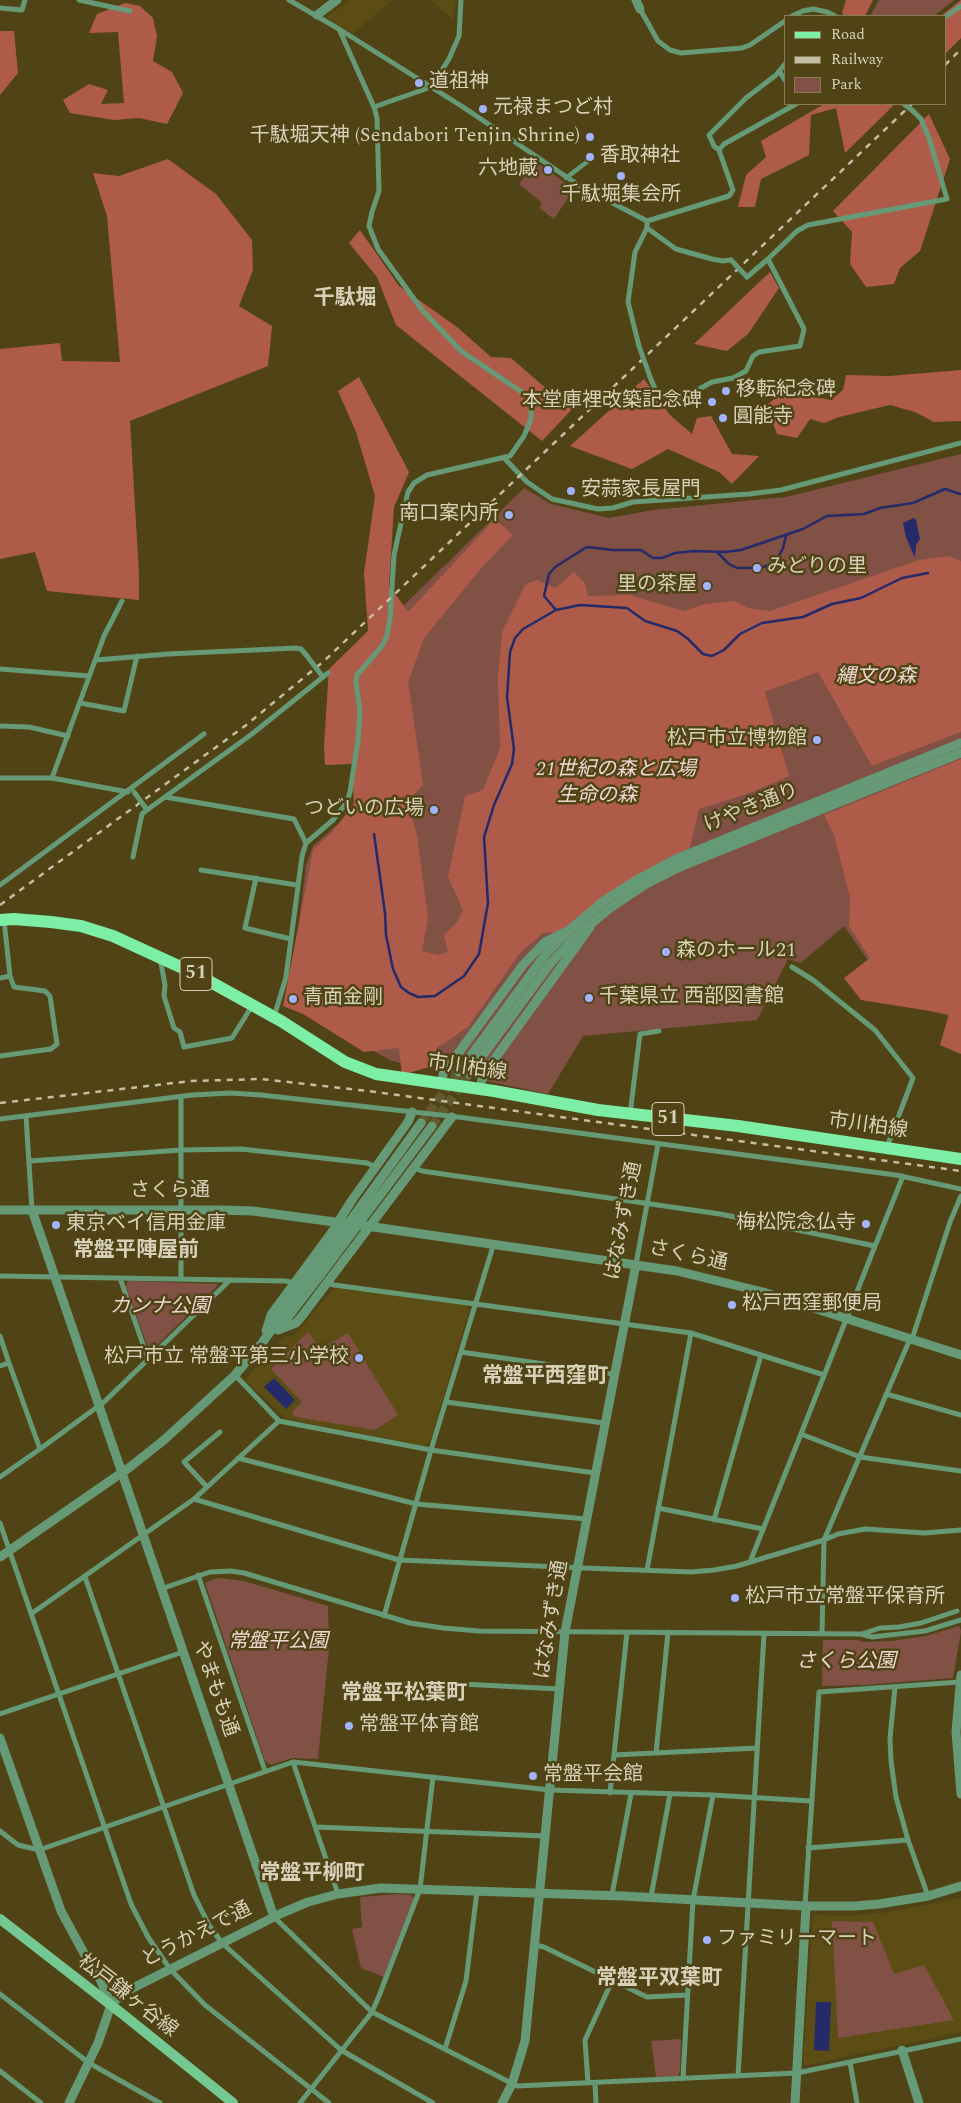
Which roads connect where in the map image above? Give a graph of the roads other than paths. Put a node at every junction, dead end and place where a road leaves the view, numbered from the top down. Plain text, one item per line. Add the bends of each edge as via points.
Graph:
1 (25, 0) edge
2 (79, 0) edge
3 (289, 0) edge
4 (337, 0) edge
5 (461, 0) edge
6 (638, 4) edge
7 (961, 6) edge
8 (0, 8) edge
9 (130, 11) dead end
10 (803, 11) junction
11 (317, 15) junction
12 (794, 15) edge
13 (806, 15) edge
14 (832, 15) edge
15 (946, 16) edge
16 (784, 22) edge
17 (339, 29) junction
18 (784, 65) edge
19 (780, 71) junction
20 (784, 78) edge
21 (431, 87) junction
22 (794, 105) edge
23 (905, 105) edge
24 (374, 107) junction
25 (719, 150) junction
26 (592, 158) dead end
27 (566, 178) junction
28 (647, 221) junction
29 (647, 228) junction
30 (768, 259) junction
31 (961, 443) edge
32 (505, 459) junction
33 (122, 601) dead end
34 (137, 656) junction
35 (96, 660) junction
36 (0, 669) edge
37 (328, 673) dead end
38 (90, 676) junction
39 (323, 677) junction
40 (80, 704) junction
41 (0, 726) edge
42 (204, 734) dead end
43 (68, 736) junction
44 (961, 743) edge
45 (961, 753) edge
46 (0, 778) edge
47 (52, 778) junction
48 (131, 791) junction
49 (165, 797) junction
50 (146, 809) junction
51 (306, 843) junction
52 (133, 857) dead end
53 (201, 870) dead end
54 (256, 878) junction
55 (0, 885) edge
56 (297, 885) junction
57 (592, 922) junction
58 (2, 926) edge
59 (571, 935) junction
60 (291, 939) junction
61 (162, 959) junction
62 (792, 966) dead end
63 (10, 976) junction
64 (0, 978) edge
65 (253, 1006) junction
66 (274, 1017) junction
67 (659, 1031) dead end
68 (0, 1056) edge
69 (459, 1072) tunnel mouth
70 (468, 1074) tunnel mouth
71 (442, 1084) junction
72 (480, 1089) junction
73 (181, 1097) junction
74 (412, 1112) junction
75 (630, 1114) junction
76 (26, 1116) junction
77 (452, 1117) junction
78 (0, 1119) edge
79 (421, 1123) tunnel mouth
80 (432, 1126) tunnel mouth
81 (658, 1144) junction
82 (886, 1149) junction
83 (181, 1150) junction
84 (961, 1159) edge
85 (30, 1160) junction
86 (376, 1168) junction
87 (414, 1168) junction
88 (903, 1176) junction
89 (961, 1189) edge
90 (961, 1196) edge
91 (647, 1204) junction
92 (181, 1209) junction
93 (0, 1210) edge
94 (32, 1210) junction
95 (340, 1222) junction
96 (368, 1226) junction
97 (494, 1243) junction
98 (875, 1246) junction
99 (636, 1264) junction
100 (0, 1276) edge
101 (54, 1276) junction
102 (120, 1278) junction
103 (181, 1278) junction
104 (230, 1280) junction
105 (327, 1282) junction
106 (294, 1284) junction
107 (476, 1303) junction
108 (847, 1319) junction
109 (624, 1323) junction
110 (278, 1330) junction
111 (691, 1333) junction
112 (0, 1336) edge
113 (911, 1339) junction
114 (262, 1343) junction
115 (461, 1352) junction
116 (761, 1355) junction
117 (961, 1355) edge
118 (148, 1360) junction
119 (9, 1363) junction
120 (0, 1366) edge
121 (614, 1374) junction
122 (235, 1375) junction
123 (824, 1375) junction
124 (886, 1394) junction
125 (446, 1402) junction
126 (98, 1406) junction
127 (961, 1415) edge
128 (279, 1421) junction
129 (604, 1422) junction
130 (220, 1432) dead end
131 (801, 1434) junction
132 (40, 1449) junction
133 (431, 1450) junction
134 (860, 1457) junction
135 (238, 1458) junction
136 (961, 1471) edge
137 (122, 1473) junction
138 (595, 1473) junction
139 (0, 1477) edge
140 (208, 1486) junction
141 (194, 1499) junction
142 (416, 1504) junction
143 (658, 1508) junction
144 (587, 1519) junction
145 (714, 1520) junction
146 (0, 1523) edge
147 (763, 1530) junction
148 (961, 1530) edge
149 (142, 1535) junction
150 (824, 1540) junction
151 (9, 1551) junction
152 (0, 1557) edge
153 (399, 1560) junction
154 (750, 1562) junction
155 (578, 1567) junction
156 (647, 1570) junction
157 (198, 1575) junction
158 (84, 1577) junction
159 (161, 1589) junction
160 (957, 1611) dead end
161 (32, 1614) junction
162 (384, 1616) junction
163 (961, 1620) edge
164 (565, 1632) junction
165 (627, 1632) junction
166 (668, 1632) junction
167 (764, 1634) junction
168 (822, 1634) junction
169 (861, 1634) junction
170 (183, 1652) junction
171 (118, 1674) junction
172 (960, 1678) edge
173 (384, 1685) dead end
174 (894, 1687) junction
175 (560, 1688) junction
176 (59, 1694) junction
177 (959, 1710) edge
178 (0, 1714) edge
179 (0, 1738) edge
180 (757, 1748) junction
181 (656, 1753) junction
182 (614, 1755) junction
183 (293, 1762) junction
184 (265, 1772) junction
185 (433, 1777) junction
186 (229, 1785) junction
187 (550, 1790) junction
188 (610, 1793) junction
189 (632, 1794) junction
190 (670, 1794) junction
191 (961, 1794) edge
192 (713, 1795) junction
193 (754, 1796) junction
194 (811, 1800) junction
195 (164, 1808) junction
196 (316, 1827) junction
197 (105, 1828) junction
198 (0, 1831) edge
199 (427, 1831) junction
200 (546, 1836) junction
201 (908, 1840) junction
202 (808, 1848) junction
203 (39, 1850) junction
204 (961, 1886) edge
205 (420, 1889) junction
206 (477, 1891) junction
207 (540, 1893) junction
208 (338, 1894) junction
209 (612, 1895) junction
210 (928, 1896) junction
211 (652, 1897) junction
212 (693, 1900) junction
213 (748, 1902) junction
214 (806, 1906) junction
215 (274, 1917) junction
216 (0, 1919) edge
217 (222, 1943) junction
218 (535, 1945) junction
219 (170, 1969) junction
220 (612, 1981) junction
221 (0, 1994) edge
222 (688, 1995) junction
223 (111, 2005) junction
224 (372, 2012) junction
225 (961, 2038) edge
226 (445, 2049) junction
227 (341, 2050) junction
228 (902, 2050) junction
229 (850, 2062) junction
230 (89, 2064) junction
231 (0, 2071) edge
232 (797, 2073) junction
233 (738, 2076) junction
234 (683, 2078) junction
235 (588, 2083) junction
236 (595, 2083) junction
237 (512, 2084) junction
238 (311, 2089) junction
239 (41, 2103) edge
240 (69, 2103) edge
241 (160, 2103) edge
242 (233, 2103) edge
243 (300, 2103) edge
244 (329, 2103) edge
245 (433, 2103) edge
246 (502, 2103) edge
247 (596, 2103) edge
248 (795, 2103) edge
249 (857, 2103) edge
250 (919, 2103) edge

1 - 8 street via 22,10
2 - 9 street
3 - 11 street
4 - 11 street
5 - 21 street via 459,36
6 - 16 street via 658,41 681,53 742,48
7 - 15 street
10 - 12 street
10 - 13 street
10 - 14 street via 819,10
11 - 17 street
17 - 21 street
17 - 24 street
18 - 19 street
19 - 20 street
19 - 25 street via 746,98 709,135
21 - 24 street
21 - 27 street
22 - 25 street via 724,144
23 - 30 street, bridge via 921,119 930,138 947,199 808,225 796,231
24 - 32 street via 379,191 369,222 371,233 388,263 444,335 461,351 526,395 531,403 531,419 524,436
25 - 28 street via 732,193 698,207
26 - 27 street
27 - 28 street
28 - 29 street
29 - 30 street, bridge via 676,249 722,261 731,260 747,277
29 - 30 street, bridge via 635,252 628,302 639,346 656,391 672,400 681,400 712,382 746,372 753,356 759,352 800,346 804,329
31 - 32 street via 781,490 633,502 613,508 578,506 552,499 527,482
32 - 51 street via 427,476 411,487 394,554 387,636 357,675 360,712 350,792 333,820
33 - 35 street
34 - 35 street
34 - 39 street, bridge via 296,648 307,656
34 - 40 street via 124,711
35 - 38 street
36 - 38 street
37 - 39 street
38 - 40 street
39 - 49 street
40 - 43 street
41 - 43 street via 28,727
42 - 48 street
43 - 47 street
44 - 59 street, けやき通り via 676,859 605,900
45 - 57 street, けやき通り via 680,867 646,884
46 - 47 street
47 - 48 street
48 - 50 street, bridge
48 - 55 street
49 - 50 street
49 - 51 street via 294,819
50 - 52 street via 142,814
51 - 56 street
53 - 54 street
54 - 56 street
54 - 60 street via 246,928
56 - 60 street
57 - 59 street, けやき通り
57 - 72 street via 587,934 483,1075
58 - 61 main road, 市川柏線 / 51 via 51,922 96,930
58 - 63 street
59 - 69 street via 545,955
59 - 70 street
59 - 71 street via 555,935 523,965 443,1074
60 - 66 street via 286,977
61 - 65 main road, 市川柏線 / 51
61 - 65 street via 164,996 184,1047 232,1038
62 - 82 street via 875,1030 913,1078
63 - 64 street
63 - 68 street via 14,987 45,991 50,996 57,1044 51,1050
65 - 66 main road, 市川柏線 / 51
66 - 71 main road, 市川柏線 / 51 via 361,1069
67 - 75 street via 640,1034
71 - 72 main road, 市川柏線 / 51
72 - 75 main road, 市川柏線 / 51
73 - 74 street via 231,1093
73 - 76 street
73 - 83 street
74 - 77 street
74 - 86 street
75 - 82 main road, 市川柏線 / 51 via 738,1126
76 - 78 street
76 - 85 street
77 - 81 street
77 - 87 street
79 - 114 street
80 - 110 street
81 - 88 street
81 - 91 street, はなみずき通
82 - 84 main road, 市川柏線 / 51
83 - 85 street
83 - 86 street via 250,1150 367,1163
83 - 92 street
85 - 94 street
86 - 95 street
87 - 91 street
87 - 96 street
88 - 89 street
88 - 98 street
90 - 113 street
91 - 98 street via 720,1214
91 - 99 street, はなみずき通
92 - 94 street, さくら通
92 - 95 street, さくら通 via 254,1212
92 - 103 street
93 - 94 street, さくら通
94 - 101 street, やまもも通
95 - 96 street, さくら通, bridge
95 - 106 street
96 - 97 street, さくら通
96 - 105 street
97 - 99 street, さくら通
97 - 107 street
98 - 108 street
99 - 108 street, さくら通 via 720,1280
99 - 109 street, はなみずき通
100 - 101 street
101 - 102 street
101 - 126 street, やまもも通
102 - 103 street
102 - 118 street
103 - 104 street
104 - 106 street
104 - 118 street
105 - 107 street
105 - 110 street via 296,1323
106 - 114 street via 271,1315
107 - 109 street
107 - 115 street
108 - 113 street, さくら通
108 - 123 street
109 - 111 street
109 - 121 street, はなみずき通
110 - 114 street
111 - 116 street
111 - 143 street
112 - 119 street
113 - 117 street, さくら通
113 - 124 street
114 - 122 street
115 - 121 street
115 - 125 street
116 - 123 street
116 - 145 street
118 - 126 street
119 - 120 street
119 - 132 street
121 - 129 street, はなみずき通
122 - 128 street
122 - 137 street via 164,1440
123 - 131 street
124 - 127 street
124 - 134 street
125 - 129 street
125 - 133 street
126 - 132 street
126 - 137 street, やまもも通
128 - 133 street
128 - 135 street
129 - 138 street, はなみずき通
130 - 140 street via 184,1462
131 - 134 street
131 - 147 street
132 - 139 street
133 - 138 street
133 - 142 street
134 - 136 street
134 - 150 street
135 - 140 street
135 - 142 street
137 - 149 street, やまもも通
137 - 151 street
138 - 144 street, はなみずき通
140 - 141 street
141 - 149 street
141 - 153 street
142 - 144 street
142 - 153 street
143 - 145 street
143 - 156 street
144 - 155 street, はなみずき通
145 - 147 street
146 - 151 street
147 - 154 street
148 - 150 street via 925,1533 865,1529
149 - 158 street
149 - 159 street, やまもも通
150 - 154 street
150 - 168 street
151 - 152 street
151 - 161 street
153 - 155 street
153 - 162 street
154 - 156 street via 690,1572
155 - 156 street
155 - 164 street, はなみずき通
157 - 159 street
157 - 162 street via 231,1571 244,1573
157 - 184 street
158 - 161 street
158 - 171 street
159 - 170 street, やまもも通
160 - 169 street via 920,1623
161 - 176 street
162 - 164 street via 443,1628
163 - 169 street via 898,1635 872,1637
164 - 165 street
164 - 175 street, はなみずき通
165 - 166 street
165 - 182 street
166 - 167 street
166 - 181 street
167 - 168 street
167 - 180 street
168 - 169 street
170 - 171 street
170 - 186 street, やまもも通
171 - 176 street
171 - 195 street
172 - 174 street
172 - 177 street
173 - 175 street
174 - 194 street via 818,1692
174 - 201 street via 891,1761 896,1797
175 - 187 street, はなみずき通
176 - 178 street
176 - 197 street
177 - 191 street via 956,1752
179 - 203 street
180 - 181 street
180 - 193 street
181 - 182 street
182 - 188 street
183 - 184 street
183 - 185 street
183 - 196 street
184 - 186 street
185 - 187 street
185 - 199 street
186 - 195 street
186 - 215 street, やまもも通
187 - 188 street
187 - 200 street, はなみずき通
188 - 189 street
189 - 190 street
189 - 209 street
190 - 192 street
190 - 211 street
192 - 193 street
192 - 212 street
193 - 194 street
193 - 213 street
194 - 202 street
195 - 197 street
195 - 217 street via 194,1895
196 - 199 street
196 - 208 street
197 - 203 street
197 - 219 street via 131,1904
198 - 203 street via 18,1845
199 - 200 street
199 - 205 street
200 - 207 street, はなみずき通
201 - 202 street
201 - 210 street
202 - 214 street
203 - 223 street via 61,1911
204 - 210 street, とうかえで通
205 - 206 street, とうかえで通
205 - 208 street, とうかえで通 via 381,1888
205 - 224 street
206 - 207 street, とうかえで通
206 - 226 street via 466,1981
207 - 209 street, とうかえで通
207 - 218 street, はなみずき通
208 - 215 street, とうかえで通 via 308,1902
209 - 211 street, とうかえで通
210 - 214 street, とうかえで通 via 879,1904
211 - 212 street, とうかえで通
212 - 213 street, とうかえで通
212 - 222 street
213 - 214 street, とうかえで通
213 - 233 street
214 - 232 street
215 - 217 street, とうかえで通
215 - 224 street
216 - 223 main road, 松戸鎌ヶ谷線
217 - 219 street, とうかえで通
217 - 227 street
218 - 220 street
218 - 237 street, はなみずき通 via 525,2041
219 - 223 street, とうかえで通 via 123,1993
219 - 238 street via 205,2004
220 - 222 street via 647,1997
220 - 235 street via 585,2040
221 - 230 street
222 - 234 street
223 - 230 street
223 - 242 main road, 松戸鎌ヶ谷線
224 - 226 street
224 - 227 street
225 - 228 street
226 - 237 street
227 - 238 street
227 - 245 street
228 - 229 street
228 - 250 street
229 - 232 street
229 - 249 street
230 - 240 street
230 - 241 street
231 - 239 street
232 - 233 street
232 - 248 street
233 - 234 street
234 - 236 street
235 - 236 street
235 - 237 street via 524,2087
236 - 247 street
237 - 246 street, はなみずき通
238 - 243 street
238 - 244 street

